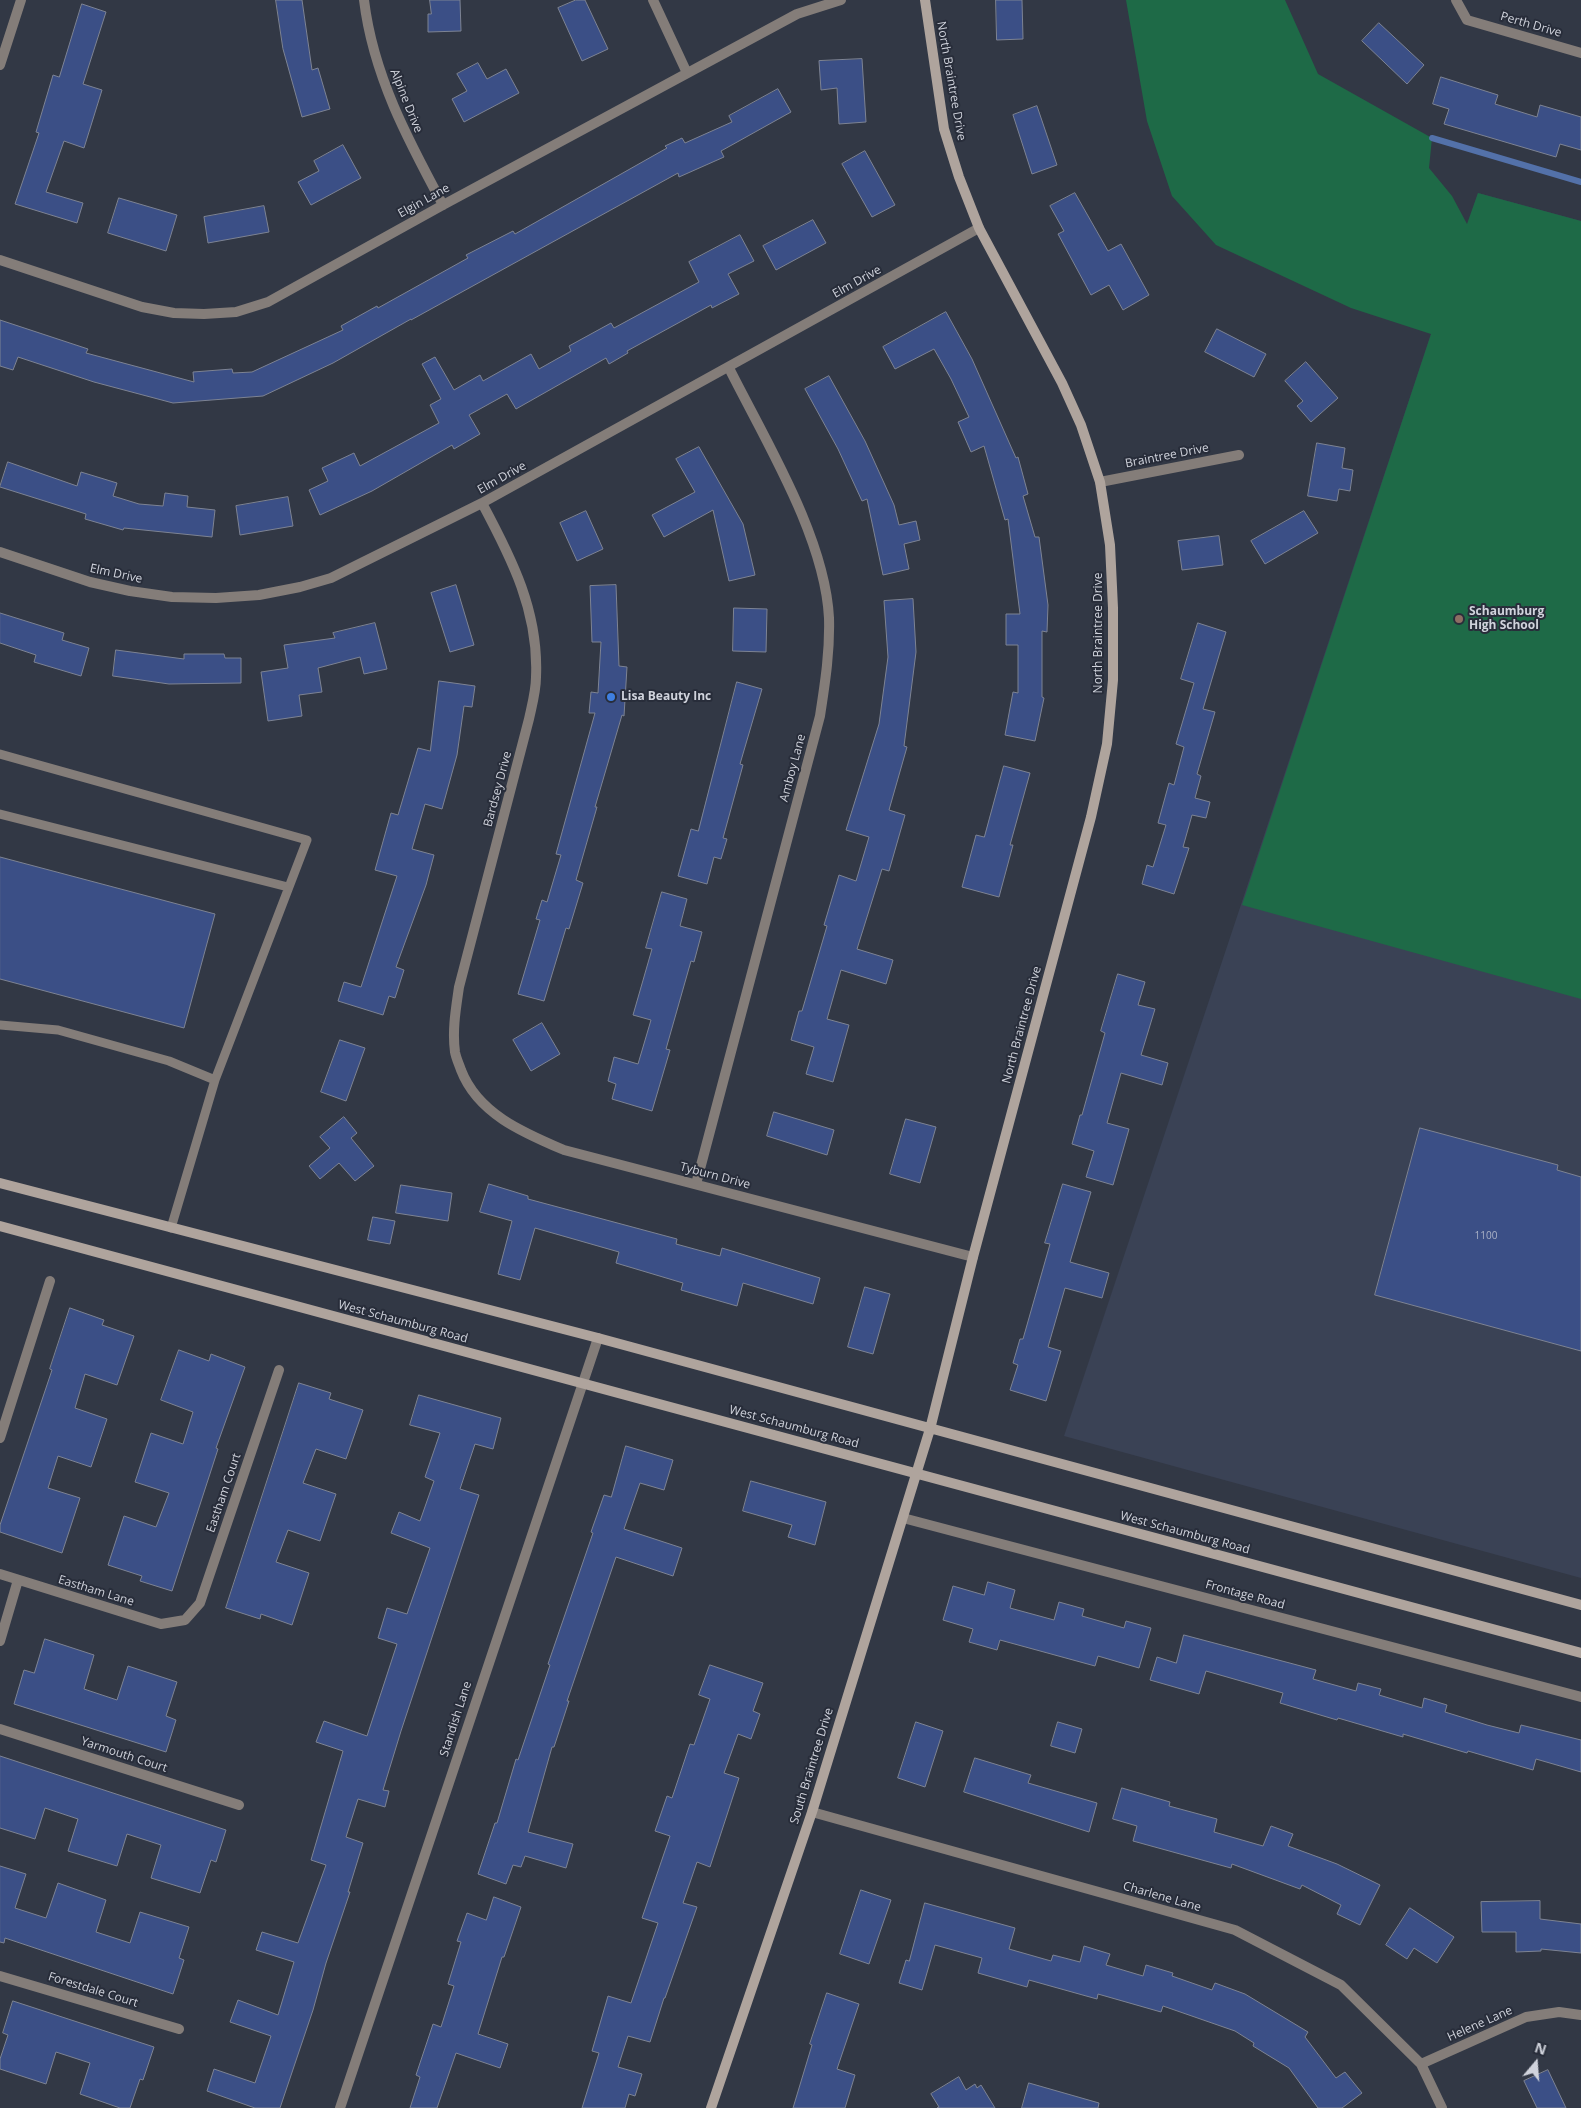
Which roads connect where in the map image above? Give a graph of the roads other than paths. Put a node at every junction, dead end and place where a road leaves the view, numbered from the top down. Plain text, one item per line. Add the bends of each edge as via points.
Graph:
1 (22, 0) edge
2 (364, 0) edge
3 (653, 0) edge
4 (841, 0) edge
5 (925, 0) edge
6 (1456, 0) edge
7 (1581, 53) edge
8 (0, 65) edge
9 (687, 73) junction
10 (443, 205) junction
11 (979, 228) junction
12 (0, 260) edge
13 (729, 368) junction
14 (1239, 455) dead end
15 (1100, 482) junction
16 (482, 503) junction
17 (0, 552) edge
18 (0, 754) edge
19 (0, 814) edge
20 (288, 887) junction
21 (0, 1025) edge
22 (215, 1080) junction
23 (468, 1087) joint
24 (0, 1183) edge
25 (696, 1184) junction
26 (0, 1226) edge
27 (171, 1228) junction
28 (972, 1257) junction
29 (50, 1281) dead end
30 (598, 1338) junction
31 (279, 1370) dead end
32 (582, 1383) junction
33 (930, 1429) junction
34 (0, 1438) edge
35 (917, 1473) junction
36 (903, 1518) junction
37 (0, 1574) edge
38 (18, 1580) junction
39 (1581, 1605) edge
40 (185, 1620) joint
41 (0, 1640) edge
42 (1581, 1653) edge
43 (1581, 1697) edge
44 (0, 1729) edge
45 (240, 1805) dead end
46 (812, 1812) junction
47 (0, 1976) edge
48 (1581, 2015) edge
49 (179, 2029) dead end
50 (1421, 2064) junction
51 (340, 2108) edge
52 (711, 2108) edge
53 (1442, 2108) edge

1 - 8 street
2 - 10 street, Alpine Drive via 367,27 383,80 404,130
3 - 9 street
4 - 9 street, Elgin Lane via 797,14
5 - 11 main road, North Braintree Drive via 944,129
6 - 7 street, Perth Drive via 1467,20
9 - 10 street, Elgin Lane
10 - 12 street, Elgin Lane via 268,302 236,312 174,314 142,307
11 - 13 street, Elm Drive
11 - 15 main road, North Braintree Drive via 1062,383 1081,425
13 - 16 street, Elm Drive
13 - 25 street, Amboy Lane via 796,502 820,563 829,616 829,662 820,716
14 - 15 street, Braintree Drive
15 - 28 main road, North Braintree Drive via 1110,545 1113,608 1113,680 1107,744 1091,817
16 - 17 street, Elm Drive via 331,578 259,595 198,598 130,591 90,582
16 - 23 street, Bardsey Drive via 511,558 524,592 534,632 536,677 529,719 459,987 454,1020 455,1054
18 - 20 lane via 307,840
19 - 20 lane
20 - 22 lane
21 - 22 lane via 58,1030 168,1061
22 - 27 lane
23 - 25 street, Tyburn Drive via 493,1112 524,1133 564,1150
24 - 27 main road
25 - 28 street, Tyburn Drive
26 - 32 main road, West Schaumburg Road
27 - 30 main road
28 - 33 main road, North Braintree Drive
29 - 34 street
30 - 32 street, Standish Lane
30 - 33 main road
31 - 40 street, Eastham Court via 200,1603
32 - 35 main road, West Schaumburg Road
32 - 51 street, Standish Lane
33 - 35 main road, South Braintree Drive
33 - 39 main road
35 - 36 main road, South Braintree Drive
35 - 42 main road, West Schaumburg Road
36 - 43 street, Frontage Road
36 - 46 main road, South Braintree Drive
37 - 38 street, Eastham Lane
38 - 40 street, Eastham Lane via 161,1624
38 - 41 street
44 - 45 street, Yarmouth Court
46 - 50 street, Charlene Lane via 1236,1930 1341,1985
46 - 52 main road, South Braintree Drive
47 - 49 street, Forestdale Court
48 - 50 street, Helene Lane via 1560,2012 1526,2017
50 - 53 street, Charlene Lane

